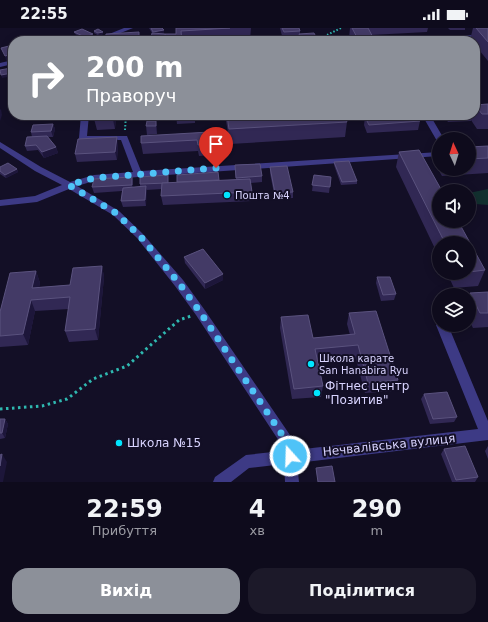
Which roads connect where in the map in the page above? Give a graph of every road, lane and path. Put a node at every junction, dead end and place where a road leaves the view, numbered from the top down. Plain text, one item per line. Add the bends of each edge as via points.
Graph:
1 (130, 28) edge
2 (341, 28) edge
3 (108, 36) edge
4 (323, 36) edge
5 (85, 120) edge
6 (126, 120) edge
7 (429, 120) edge
8 (436, 132) edge
9 (124, 138) junction
10 (0, 144) edge
11 (432, 154) edge
12 (138, 174) junction
13 (69, 185) junction
14 (0, 203) edge
15 (200, 312) junction
16 (445, 332) edge
17 (0, 409) edge
18 (488, 434) edge
19 (290, 456) junction
20 (220, 482) edge
21 (292, 482) edge

1 - 3 street
2 - 4 path
5 - 9 street via 83,138
6 - 9 path
7 - 8 street
9 - 12 street
10 - 13 street via 38,169
11 - 12 street
12 - 13 street via 94,178
13 - 14 street via 37,200
13 - 15 street via 116,213 140,236
15 - 17 path via 179,320 127,366 93,379 67,399 42,406
15 - 19 street via 287,442
16 - 18 street
18 - 19 street, Нечвалівська вулиця
19 - 20 street, Нечвалівська вулиця via 246,462
19 - 21 street

